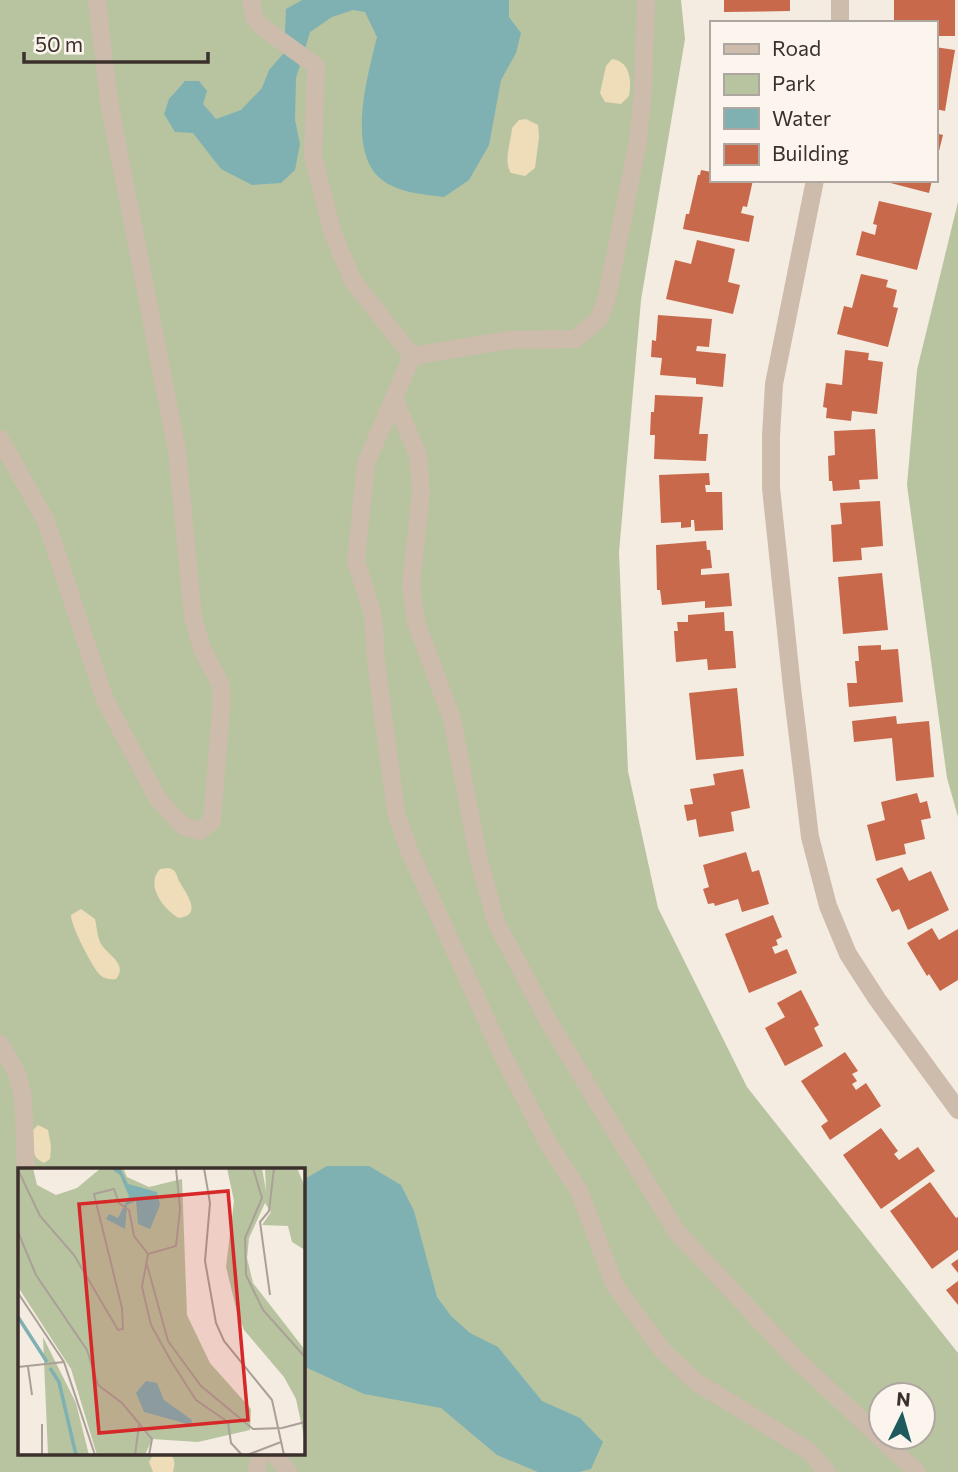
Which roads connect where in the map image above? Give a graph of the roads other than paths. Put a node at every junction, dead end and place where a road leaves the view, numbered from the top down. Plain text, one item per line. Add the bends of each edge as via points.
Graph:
1 (97, 0) edge
2 (251, 0) edge
3 (646, 0) edge
4 (840, 0) edge
5 (840, 21) edge
6 (815, 182) edge
7 (412, 356) junction
8 (394, 398) junction
9 (0, 439) edge
10 (0, 1044) edge
11 (958, 1110) edge
12 (26, 1168) edge
13 (261, 1454) edge
14 (276, 1454) edge
15 (256, 1472) edge
16 (288, 1472) edge
17 (827, 1472) edge
18 (917, 1472) edge

1 - 9 street via 109,102 177,452 193,617 202,649 221,685 212,821 200,831 183,826 158,799 105,700 46,521
2 - 7 street via 254,17 262,27 316,66 313,156 333,234 353,281
3 - 7 street via 638,141 599,319 575,339 509,340
4 - 5 street
6 - 11 street via 774,384 771,436 771,488 810,837 828,906 848,954
7 - 8 street
8 - 17 street via 366,463 356,561 373,615 396,813 409,850 501,1052 549,1145 579,1191 615,1286 663,1351 696,1382 809,1451
8 - 18 street via 418,454 421,492 411,585 416,622 452,719 478,856 496,922 551,1024 676,1231 795,1358
10 - 12 street via 23,1095
13 - 15 street
14 - 16 street

